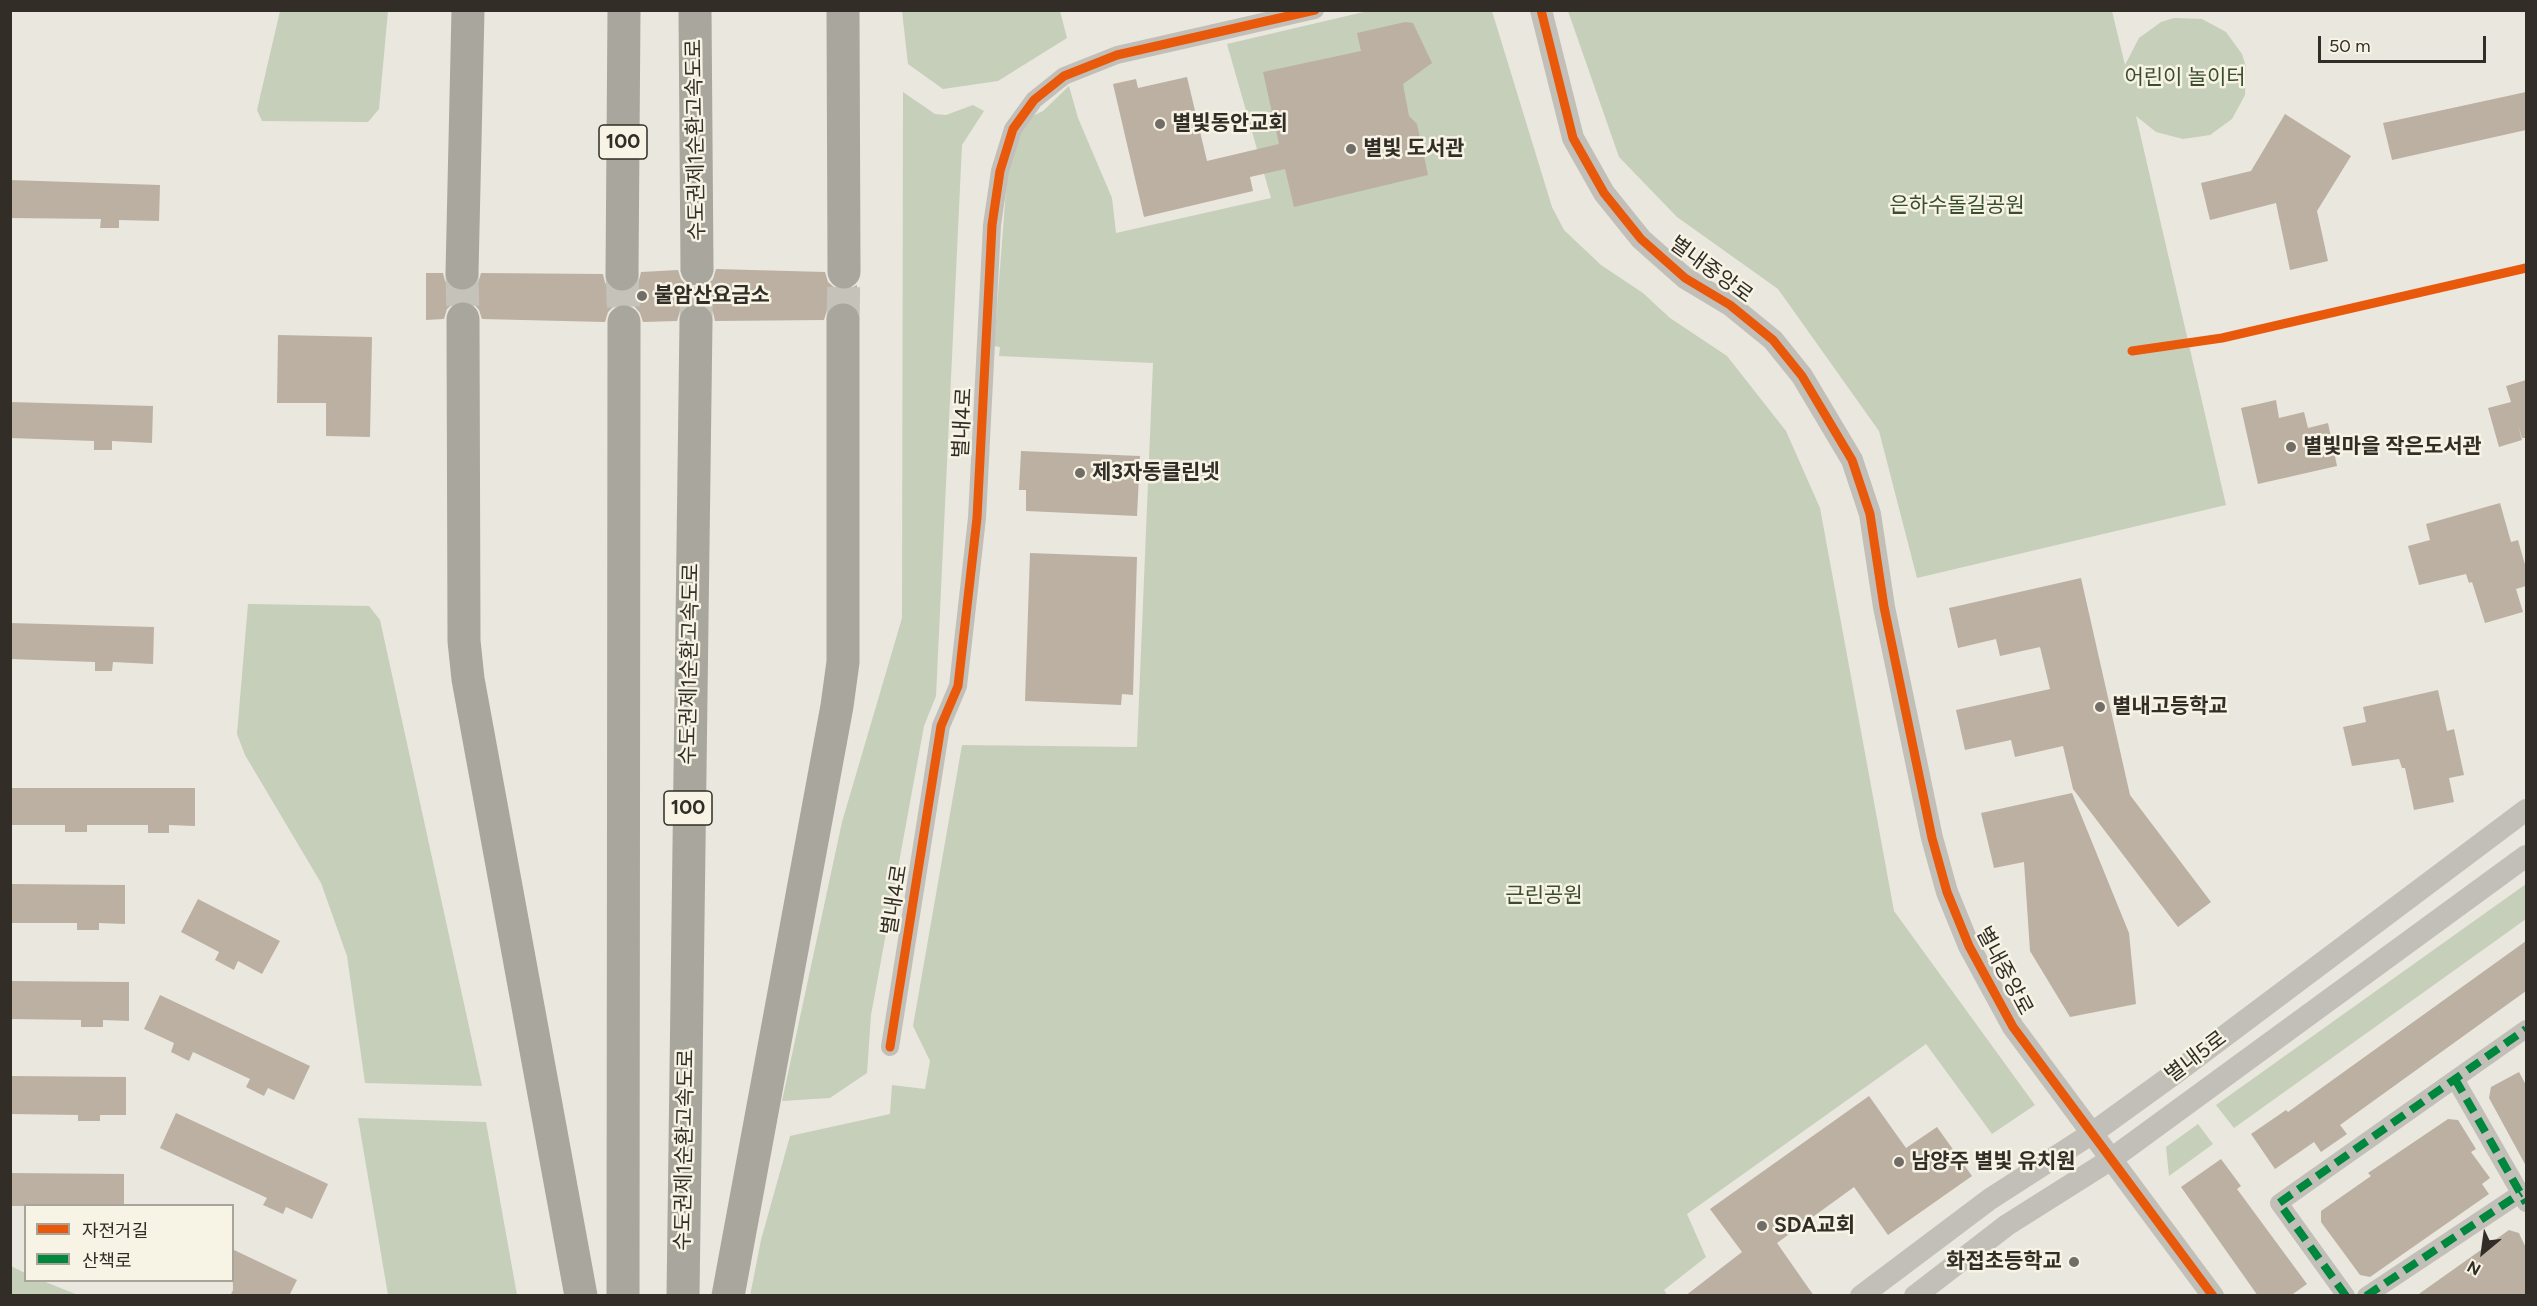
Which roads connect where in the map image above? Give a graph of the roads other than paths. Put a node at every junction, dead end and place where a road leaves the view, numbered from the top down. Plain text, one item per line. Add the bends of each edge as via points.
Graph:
1 (468, 10) edge
2 (624, 10) edge
3 (695, 10) edge
4 (843, 10) edge
5 (1315, 10) edge
6 (1541, 10) edge
7 (697, 268) tunnel mouth
8 (844, 272) tunnel mouth
9 (462, 273) tunnel mouth
10 (622, 274) tunnel mouth
11 (463, 319) tunnel mouth
12 (843, 320) tunnel mouth
13 (696, 321) tunnel mouth
14 (624, 322) tunnel mouth
15 (2526, 810) edge
16 (2526, 856) edge
17 (2526, 1029) edge
18 (890, 1047) dead end
19 (2455, 1079) junction
20 (2091, 1134) junction
21 (2110, 1160) junction
22 (2524, 1198) edge
23 (581, 1296) edge
24 (623, 1296) edge
25 (684, 1296) edge
26 (728, 1296) edge
27 (1861, 1296) edge
28 (1915, 1296) edge
29 (2213, 1296) edge
30 (2346, 1296) edge
31 (2366, 1296) edge

1 - 9 highway
2 - 10 highway, 100
3 - 7 highway, 수도권제1순환고속도로
4 - 8 highway
5 - 18 street, 별내4로 via 1117,55 1074,71 1034,99 1013,129 1000,171 992,225 977,518 958,686 941,726
6 - 20 street, 별내중앙로 via 1573,138 1604,194 1641,240 1685,278 1730,305 1780,349 1820,404 1852,460 1870,514 1914,758 1947,892 1969,946 2013,1027
11 - 23 highway via 464,641 468,679
12 - 26 highway via 843,662
13 - 25 highway, 수도권제1순환고속도로 / 100
14 - 24 highway
15 - 20 street, 별내5로
16 - 21 street, 별내5로
17 - 19 street
19 - 22 street
19 - 30 street via 2279,1203
20 - 21 street, 별내중앙로
20 - 27 street, 별내5로 via 1990,1199
21 - 28 street, 별내5로 via 2007,1225
21 - 29 street, 별내중앙로
22 - 31 street

